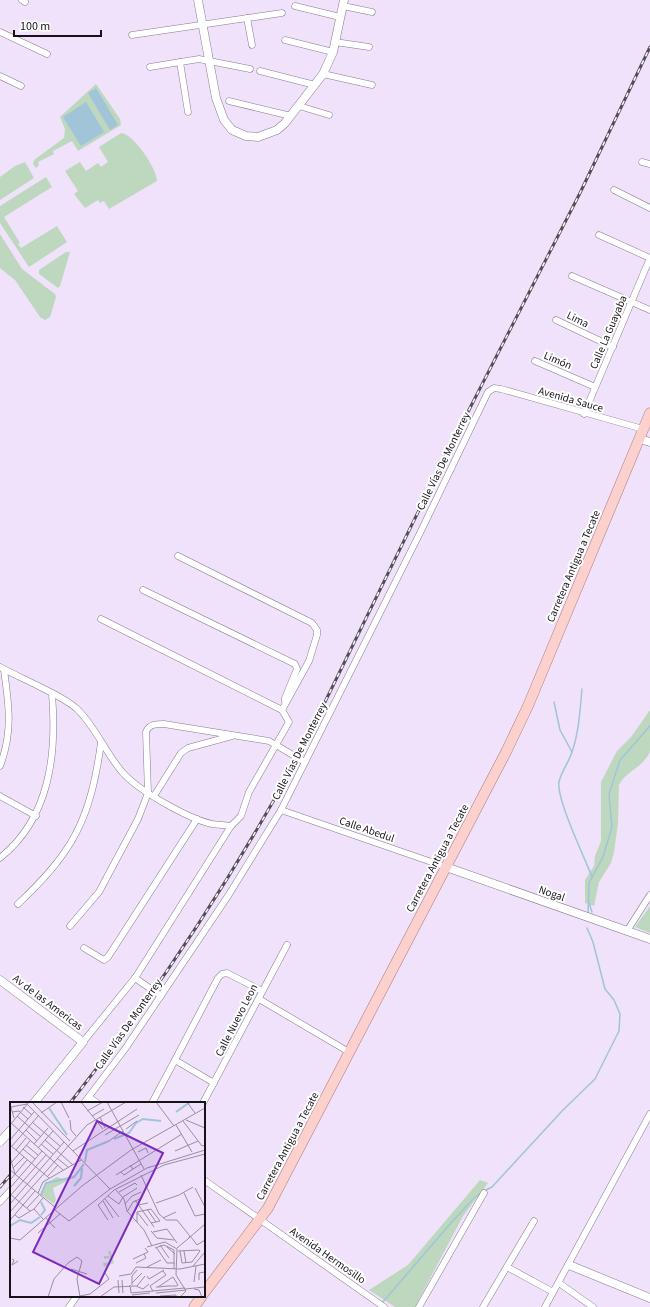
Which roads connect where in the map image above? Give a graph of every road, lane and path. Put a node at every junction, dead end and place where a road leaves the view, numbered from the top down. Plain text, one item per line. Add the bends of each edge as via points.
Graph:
1 (198, 0) edge
2 (344, 3) edge
3 (295, 6) dead end
4 (372, 12) dead end
5 (282, 13) dead end
6 (340, 17) junction
7 (247, 18) junction
8 (203, 25) junction
9 (0, 32) edge
10 (132, 35) dead end
11 (285, 40) dead end
12 (335, 42) junction
13 (252, 45) dead end
14 (369, 47) dead end
15 (333, 52) junction
16 (46, 54) dead end
17 (210, 61) junction
18 (180, 62) junction
19 (150, 67) dead end
20 (250, 69) dead end
21 (260, 71) dead end
22 (323, 74) junction
23 (0, 76) edge
24 (315, 85) junction
25 (372, 85) dead end
26 (21, 86) dead end
27 (229, 101) dead end
28 (299, 106) junction
29 (188, 112) dead end
30 (329, 115) dead end
31 (291, 116) junction
32 (642, 162) dead end
33 (650, 164) edge
34 (614, 190) dead end
35 (650, 208) edge
36 (599, 235) dead end
37 (650, 258) edge
38 (572, 276) dead end
39 (632, 302) junction
40 (650, 310) edge
41 (556, 320) dead end
42 (613, 347) junction
43 (534, 362) dead end
44 (595, 387) junction
45 (494, 388) joint
46 (650, 413) edge
47 (584, 414) junction
48 (643, 429) junction
49 (639, 439) junction
50 (650, 442) edge
51 (178, 556) dead end
52 (143, 590) dead end
53 (101, 619) dead end
54 (2, 669) edge
55 (52, 694) junction
56 (286, 703) junction
57 (282, 710) junction
58 (235, 735) junction
59 (101, 744) junction
60 (275, 746) junction
61 (305, 762) junction
62 (0, 766) edge
63 (151, 795) junction
64 (0, 796) edge
65 (281, 810) junction
66 (36, 816) junction
67 (197, 819) junction
68 (230, 826) junction
69 (0, 858) edge
70 (446, 867) junction
71 (650, 895) edge
72 (18, 904) dead end
73 (70, 926) dead end
74 (627, 931) junction
75 (650, 939) edge
76 (287, 945) dead end
77 (84, 948) dead end
78 (135, 978) junction
79 (0, 980) edge
80 (262, 991) junction
81 (161, 996) junction
82 (259, 999) junction
83 (83, 1042) junction
84 (349, 1052) junction
85 (175, 1060) junction
86 (214, 1083) junction
87 (89, 1097) junction
88 (35, 1102) edge
89 (85, 1102) edge
90 (96, 1102) edge
91 (153, 1102) edge
92 (204, 1102) edge
93 (650, 1114) edge
94 (10, 1131) edge
95 (0, 1142) edge
96 (205, 1181) edge
97 (10, 1191) edge
98 (484, 1193) dead end
99 (0, 1202) edge
100 (260, 1219) junction
101 (534, 1221) dead end
102 (569, 1265) junction
103 (506, 1267) junction
104 (559, 1283) junction
105 (205, 1292) edge
106 (553, 1292) junction
107 (76, 1297) edge
108 (201, 1297) edge
109 (650, 1298) edge
110 (69, 1307) edge
111 (194, 1307) edge
112 (384, 1307) edge
113 (419, 1307) edge
114 (483, 1307) edge
115 (545, 1307) edge
116 (593, 1307) edge

1 - 8 street
2 - 4 street
2 - 6 street
3 - 6 street
5 - 7 street
6 - 12 street
7 - 8 street
7 - 13 street
8 - 10 street
8 - 17 street
9 - 16 street
11 - 15 street
12 - 14 street
12 - 15 street
15 - 22 street
17 - 18 street via 199,59
17 - 20 street
17 - 31 street via 219,108 232,130 246,136 258,137 277,130
18 - 19 street
18 - 29 street
21 - 24 street
22 - 24 street
22 - 25 street
23 - 26 street
24 - 28 street
27 - 31 street
28 - 30 street
28 - 31 street
32 - 33 street
34 - 35 street
36 - 37 street
37 - 39 street, Calle La Guayaba
38 - 39 street
39 - 40 street
39 - 42 street, Calle La Guayaba
41 - 42 street, Lima
42 - 44 street, Calle La Guayaba
43 - 44 street, Limón
44 - 47 street, Calle La Guayaba
45 - 47 street, Avenida Sauce
45 - 61 street, Calle Vías De Monterrey via 488,392
46 - 48 main road, Carretera Antigua a Tecate
47 - 48 street, Avenida Sauce
48 - 49 main road, Carretera Antigua a Tecate
49 - 50 street
49 - 70 main road, Carretera Antigua a Tecate via 528,706
51 - 56 street via 312,623 317,635 308,661
52 - 56 street via 295,664 297,669 285,698
53 - 57 street
54 - 55 street
54 - 62 street via 10,718 8,739
55 - 59 street via 77,709
55 - 66 street via 54,733 49,778
56 - 57 street
57 - 60 street via 289,722
58 - 60 street via 269,741
58 - 63 street via 188,748 181,753
58 - 63 street via 164,724 148,727 146,732
59 - 63 street via 123,773
59 - 72 street via 93,791 74,839 44,879
60 - 61 street
60 - 68 street via 249,792 241,816
61 - 65 street, Calle Vías De Monterrey
63 - 67 street
63 - 73 street via 99,892
64 - 66 street
65 - 70 street, Calle Abedul
65 - 81 street, Calle Vías De Monterrey via 228,896
66 - 69 street via 19,840
67 - 68 street
67 - 77 street via 108,957 104,960
68 - 78 street
70 - 74 street, Nogal
70 - 84 main road, Carretera Antigua a Tecate
71 - 74 street
74 - 75 street, Nogal
76 - 80 street, Calle Nuevo Leon
78 - 81 street
78 - 83 street
79 - 83 street, Av de las Americas
80 - 82 street, Calle Nuevo Leon
80 - 85 street via 227,973 222,974
81 - 87 street, Calle Vías De Monterrey
82 - 84 street
82 - 86 street, Calle Nuevo Leon
83 - 88 street
84 - 100 main road, Carretera Antigua a Tecate
85 - 86 street
85 - 91 street
86 - 92 street, Calle Nuevo Leon
87 - 89 street, Calle Vías De Monterrey
87 - 90 street
93 - 102 street
94 - 95 street
96 - 100 street, Avenida Hermosillo
97 - 99 street
98 - 113 street
100 - 105 main road, Carretera Antigua a Tecate
100 - 112 street, Avenida Hermosillo
101 - 103 street
102 - 104 street
102 - 109 street
103 - 106 street
103 - 114 street
104 - 106 street
104 - 116 street
106 - 115 street
107 - 110 street
108 - 111 main road

